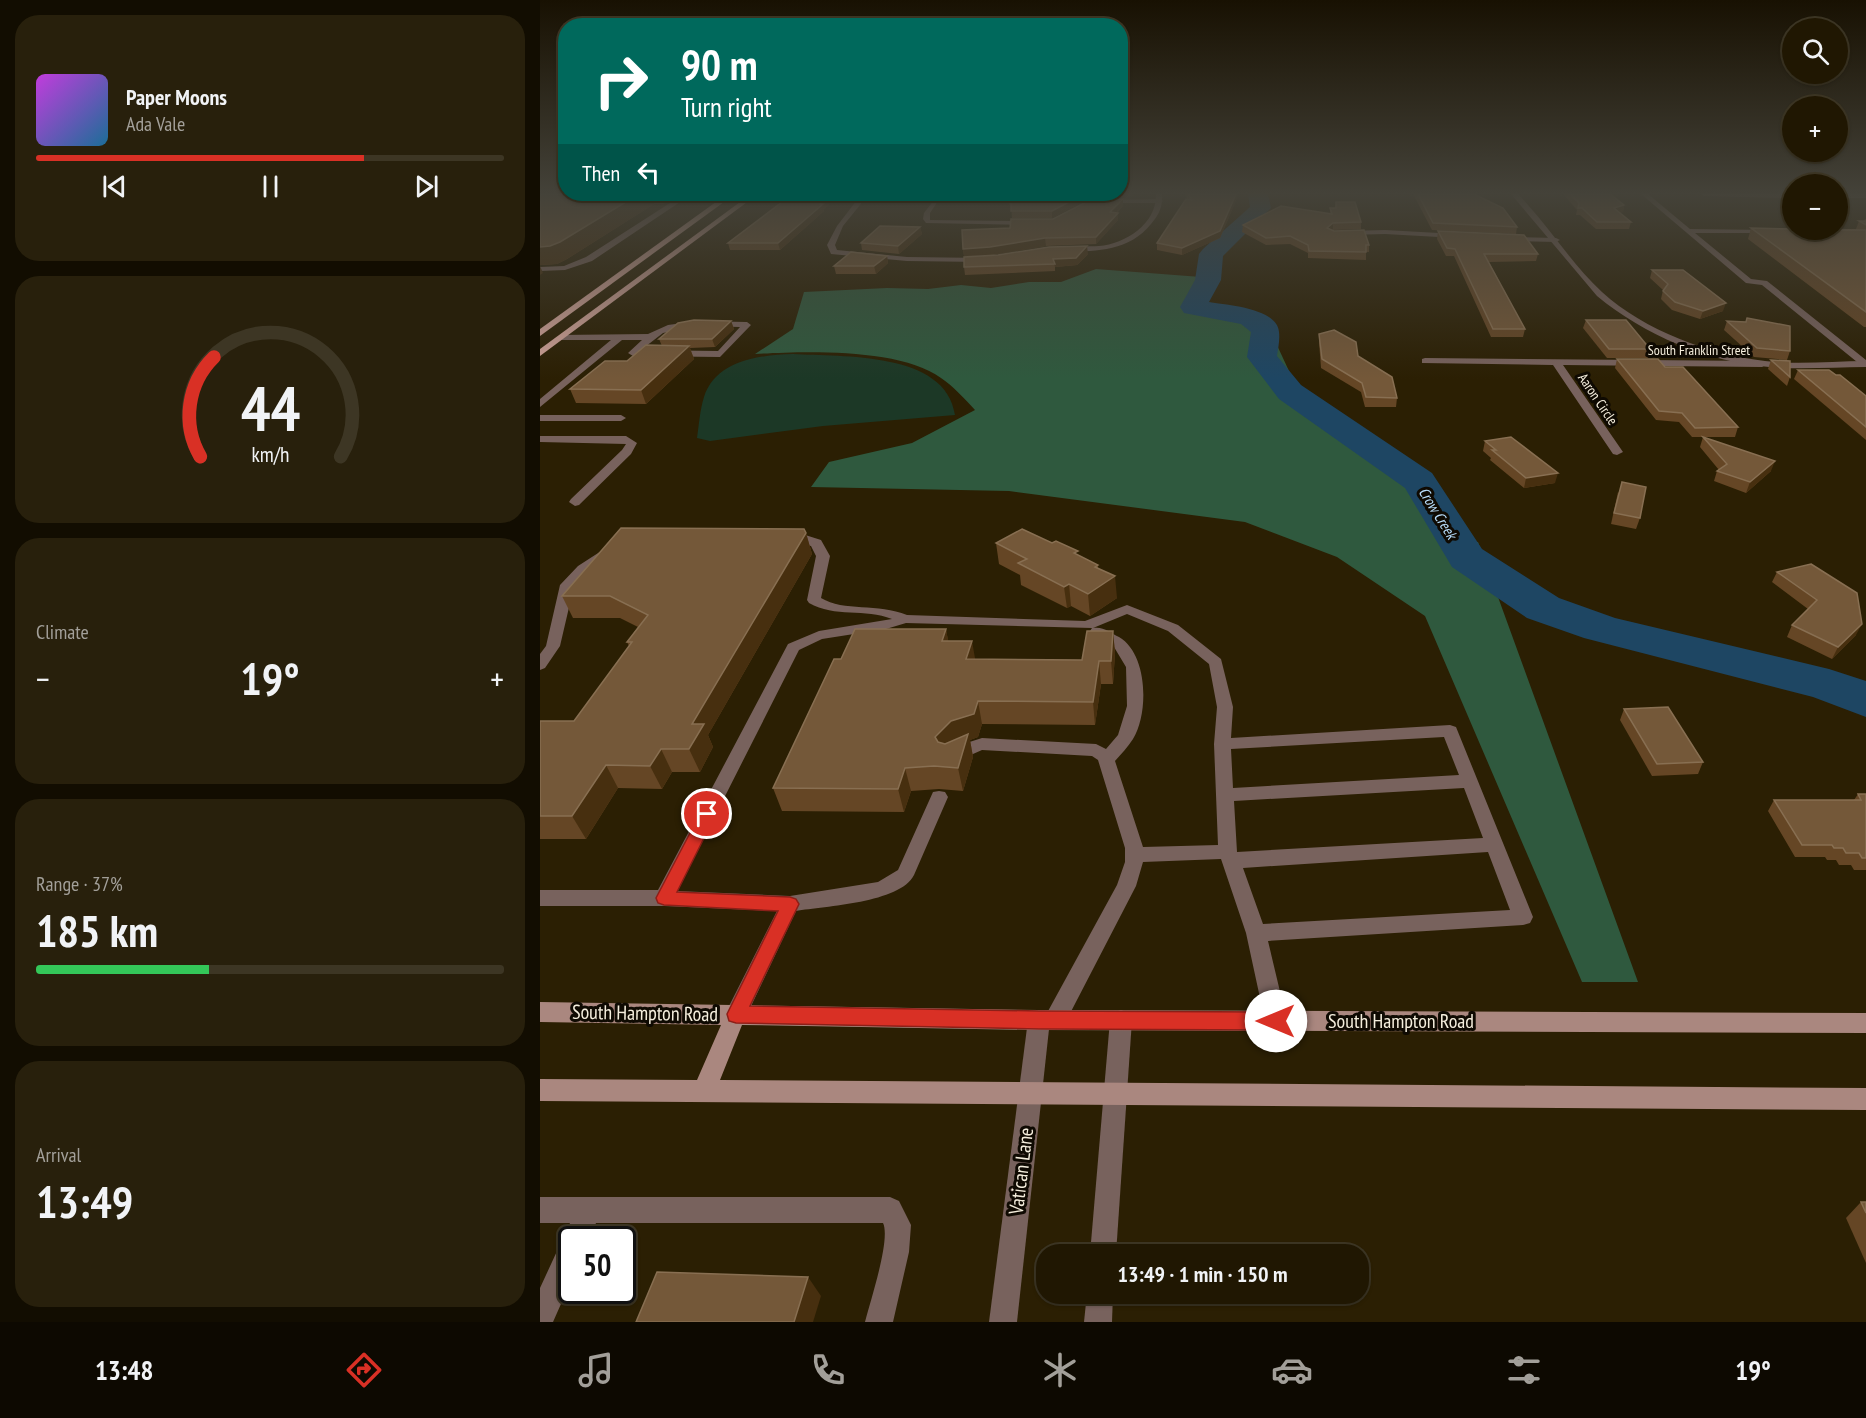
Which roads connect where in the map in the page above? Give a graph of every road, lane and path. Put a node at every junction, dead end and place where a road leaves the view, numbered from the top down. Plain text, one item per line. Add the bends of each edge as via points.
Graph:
1 (594, 256) edge
2 (646, 256) edge
3 (672, 256) edge
4 (873, 256) edge
5 (1568, 256) edge
6 (1719, 256) edge
7 (994, 258) edge
8 (540, 269) edge
9 (575, 307) junction
10 (540, 333) edge
11 (562, 337) junction
12 (620, 337) junction
13 (650, 337) junction
14 (540, 353) edge
15 (1425, 361) dead end
16 (1556, 362) junction
17 (1765, 364) junction
18 (1866, 364) edge
19 (540, 404) edge
20 (540, 418) edge
21 (621, 418) dead end
22 (540, 439) edge
23 (1617, 452) dead end
24 (575, 502) dead end
25 (776, 537) edge
26 (619, 546) edge
27 (905, 619) junction
28 (1087, 625) junction
29 (540, 665) edge
30 (1222, 744) junction
31 (951, 760) edge
32 (1106, 760) junction
33 (1469, 781) junction
34 (1224, 795) junction
35 (939, 797) dead end
36 (1494, 844) junction
37 (1134, 855) junction
38 (1230, 857) junction
39 (540, 898) edge
40 (664, 898) junction
41 (790, 904) junction
42 (1256, 933) junction
43 (540, 1012) edge
44 (736, 1014) junction
45 (1047, 1020) junction
46 (1121, 1020) junction
47 (1276, 1021) junction
48 (1866, 1023) edge
49 (540, 1090) edge
50 (704, 1091) junction
51 (1030, 1093) junction
52 (1116, 1094) junction
53 (1866, 1099) edge
54 (540, 1210) edge
55 (589, 1210) junction
56 (582, 1226) edge
57 (1104, 1244) edge
58 (558, 1279) edge
59 (1099, 1304) edge
60 (540, 1319) edge
61 (879, 1322) edge
62 (1003, 1322) edge
63 (1098, 1322) edge

1 - 8 street via 565,268
2 - 9 main road
3 - 11 main road
4 - 7 street
5 - 17 street via 1600,295 1635,320 1701,349
6 - 18 street via 1749,281 1764,283
9 - 10 main road
9 - 11 main road via 549,334
11 - 12 street
11 - 14 main road
12 - 13 street
12 - 19 street
13 - 13 street via 633,353 720,354 747,325 677,325 658,330
15 - 16 street, South Franklin Street
16 - 17 street, South Franklin Street
16 - 23 street, Aaron Circle
17 - 18 street, South Franklin Street
20 - 21 street
22 - 24 street via 626,439 632,443
25 - 27 street via 799,537 816,543 823,556 814,600 821,605 886,612
26 - 29 street via 603,553 567,585 553,646
27 - 28 street
27 - 40 street via 819,635 793,647
28 - 30 street via 1127,609 1173,628 1216,662 1225,707
28 - 32 street via 1120,644 1134,667 1134,706 1126,737
30 - 33 street via 1450,731
30 - 34 street
31 - 32 street via 963,750 982,744 1096,750
32 - 37 street
33 - 34 street
33 - 36 street
34 - 38 street
35 - 41 street via 905,875 882,890
36 - 38 street
36 - 42 street via 1523,917
37 - 38 street
37 - 45 street via 1126,886
38 - 42 street
39 - 40 street
40 - 41 street
41 - 44 street
42 - 47 street
43 - 44 main road, South Hampton Road
44 - 45 main road, South Hampton Road
44 - 50 main road
45 - 46 main road, South Hampton Road
45 - 51 street, Vatican Lane
46 - 47 main road, South Hampton Road
46 - 52 street
47 - 48 main road, South Hampton Road
49 - 50 main road
50 - 51 main road
51 - 52 main road
51 - 62 street, Vatican Lane
52 - 53 main road
52 - 57 street
54 - 55 street
55 - 56 street
55 - 61 street via 890,1210 898,1225 896,1252
58 - 60 street
59 - 63 street

